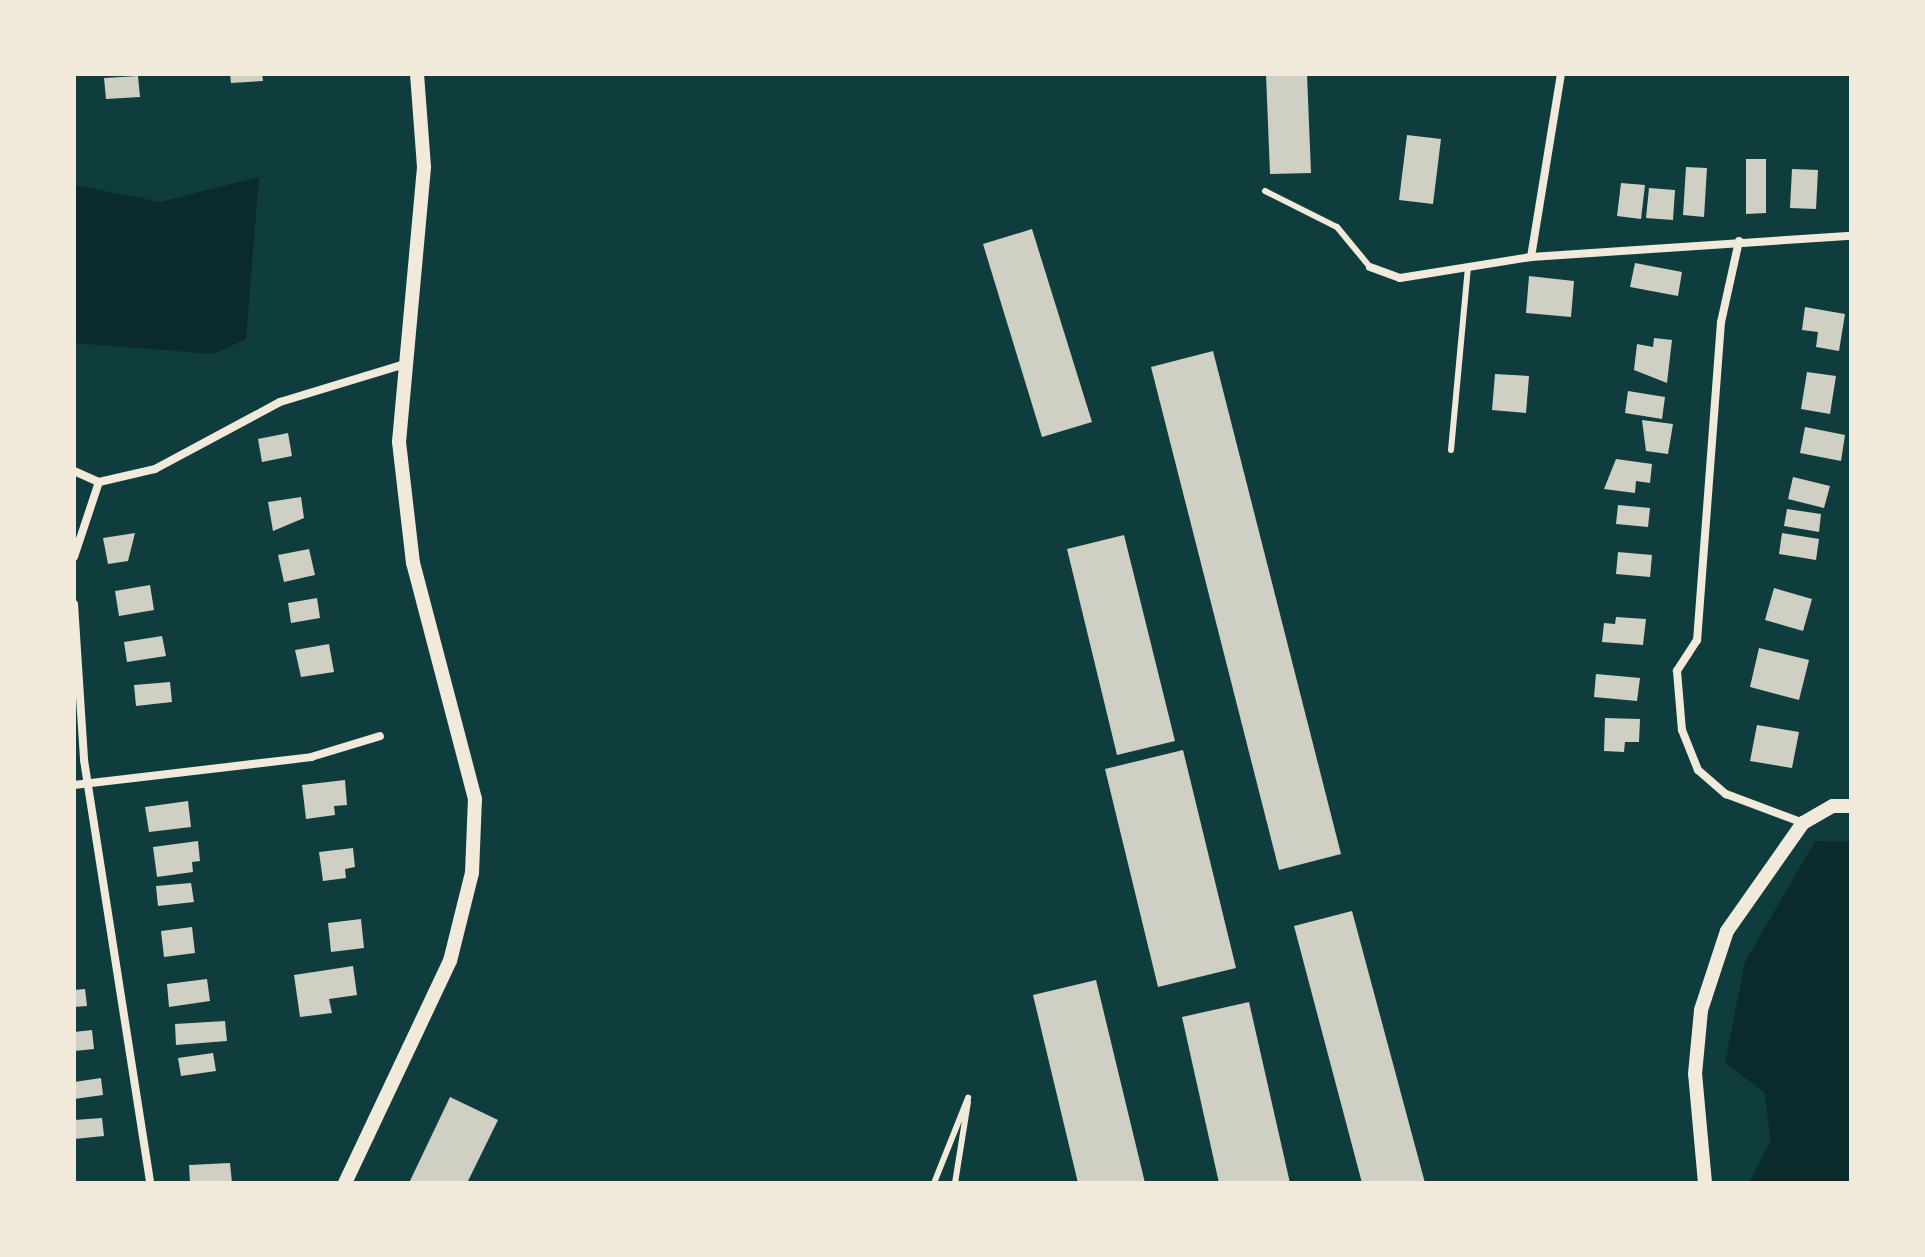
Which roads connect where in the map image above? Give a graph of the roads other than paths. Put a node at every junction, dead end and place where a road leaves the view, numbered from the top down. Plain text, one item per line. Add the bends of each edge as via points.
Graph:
1 (417, 74) edge
2 (1561, 74) edge
3 (1265, 191) dead end
4 (1851, 236) edge
5 (1739, 241) junction
6 (1531, 257) junction
7 (1370, 267) joint
8 (1468, 268) junction
9 (405, 364) junction
10 (1451, 450) dead end
11 (74, 471) edge
12 (99, 482) junction
13 (74, 557) edge
14 (74, 604) edge
15 (380, 736) dead end
16 (88, 783) junction
17 (74, 785) edge
18 (1851, 806) edge
19 (1803, 823) junction
20 (150, 1183) edge
21 (345, 1183) edge
22 (934, 1183) edge
23 (955, 1183) edge
24 (1705, 1183) edge

1 - 9 street via 424,167
2 - 6 street
3 - 7 lane via 1337,227
4 - 5 street
5 - 6 street
5 - 19 street via 1721,322 1697,640 1677,671 1682,730 1698,770 1726,794
6 - 8 street
7 - 8 street via 1400,278
8 - 10 lane
9 - 12 street via 280,402 155,469
9 - 21 street via 399,442 413,563 475,799 472,873 450,961
11 - 12 street
12 - 13 street
14 - 16 street
15 - 16 street via 311,757
16 - 17 street
16 - 20 street
18 - 19 street via 1833,806
19 - 24 street via 1727,931 1701,1010 1695,1074
22 - 23 lane via 968,1098

